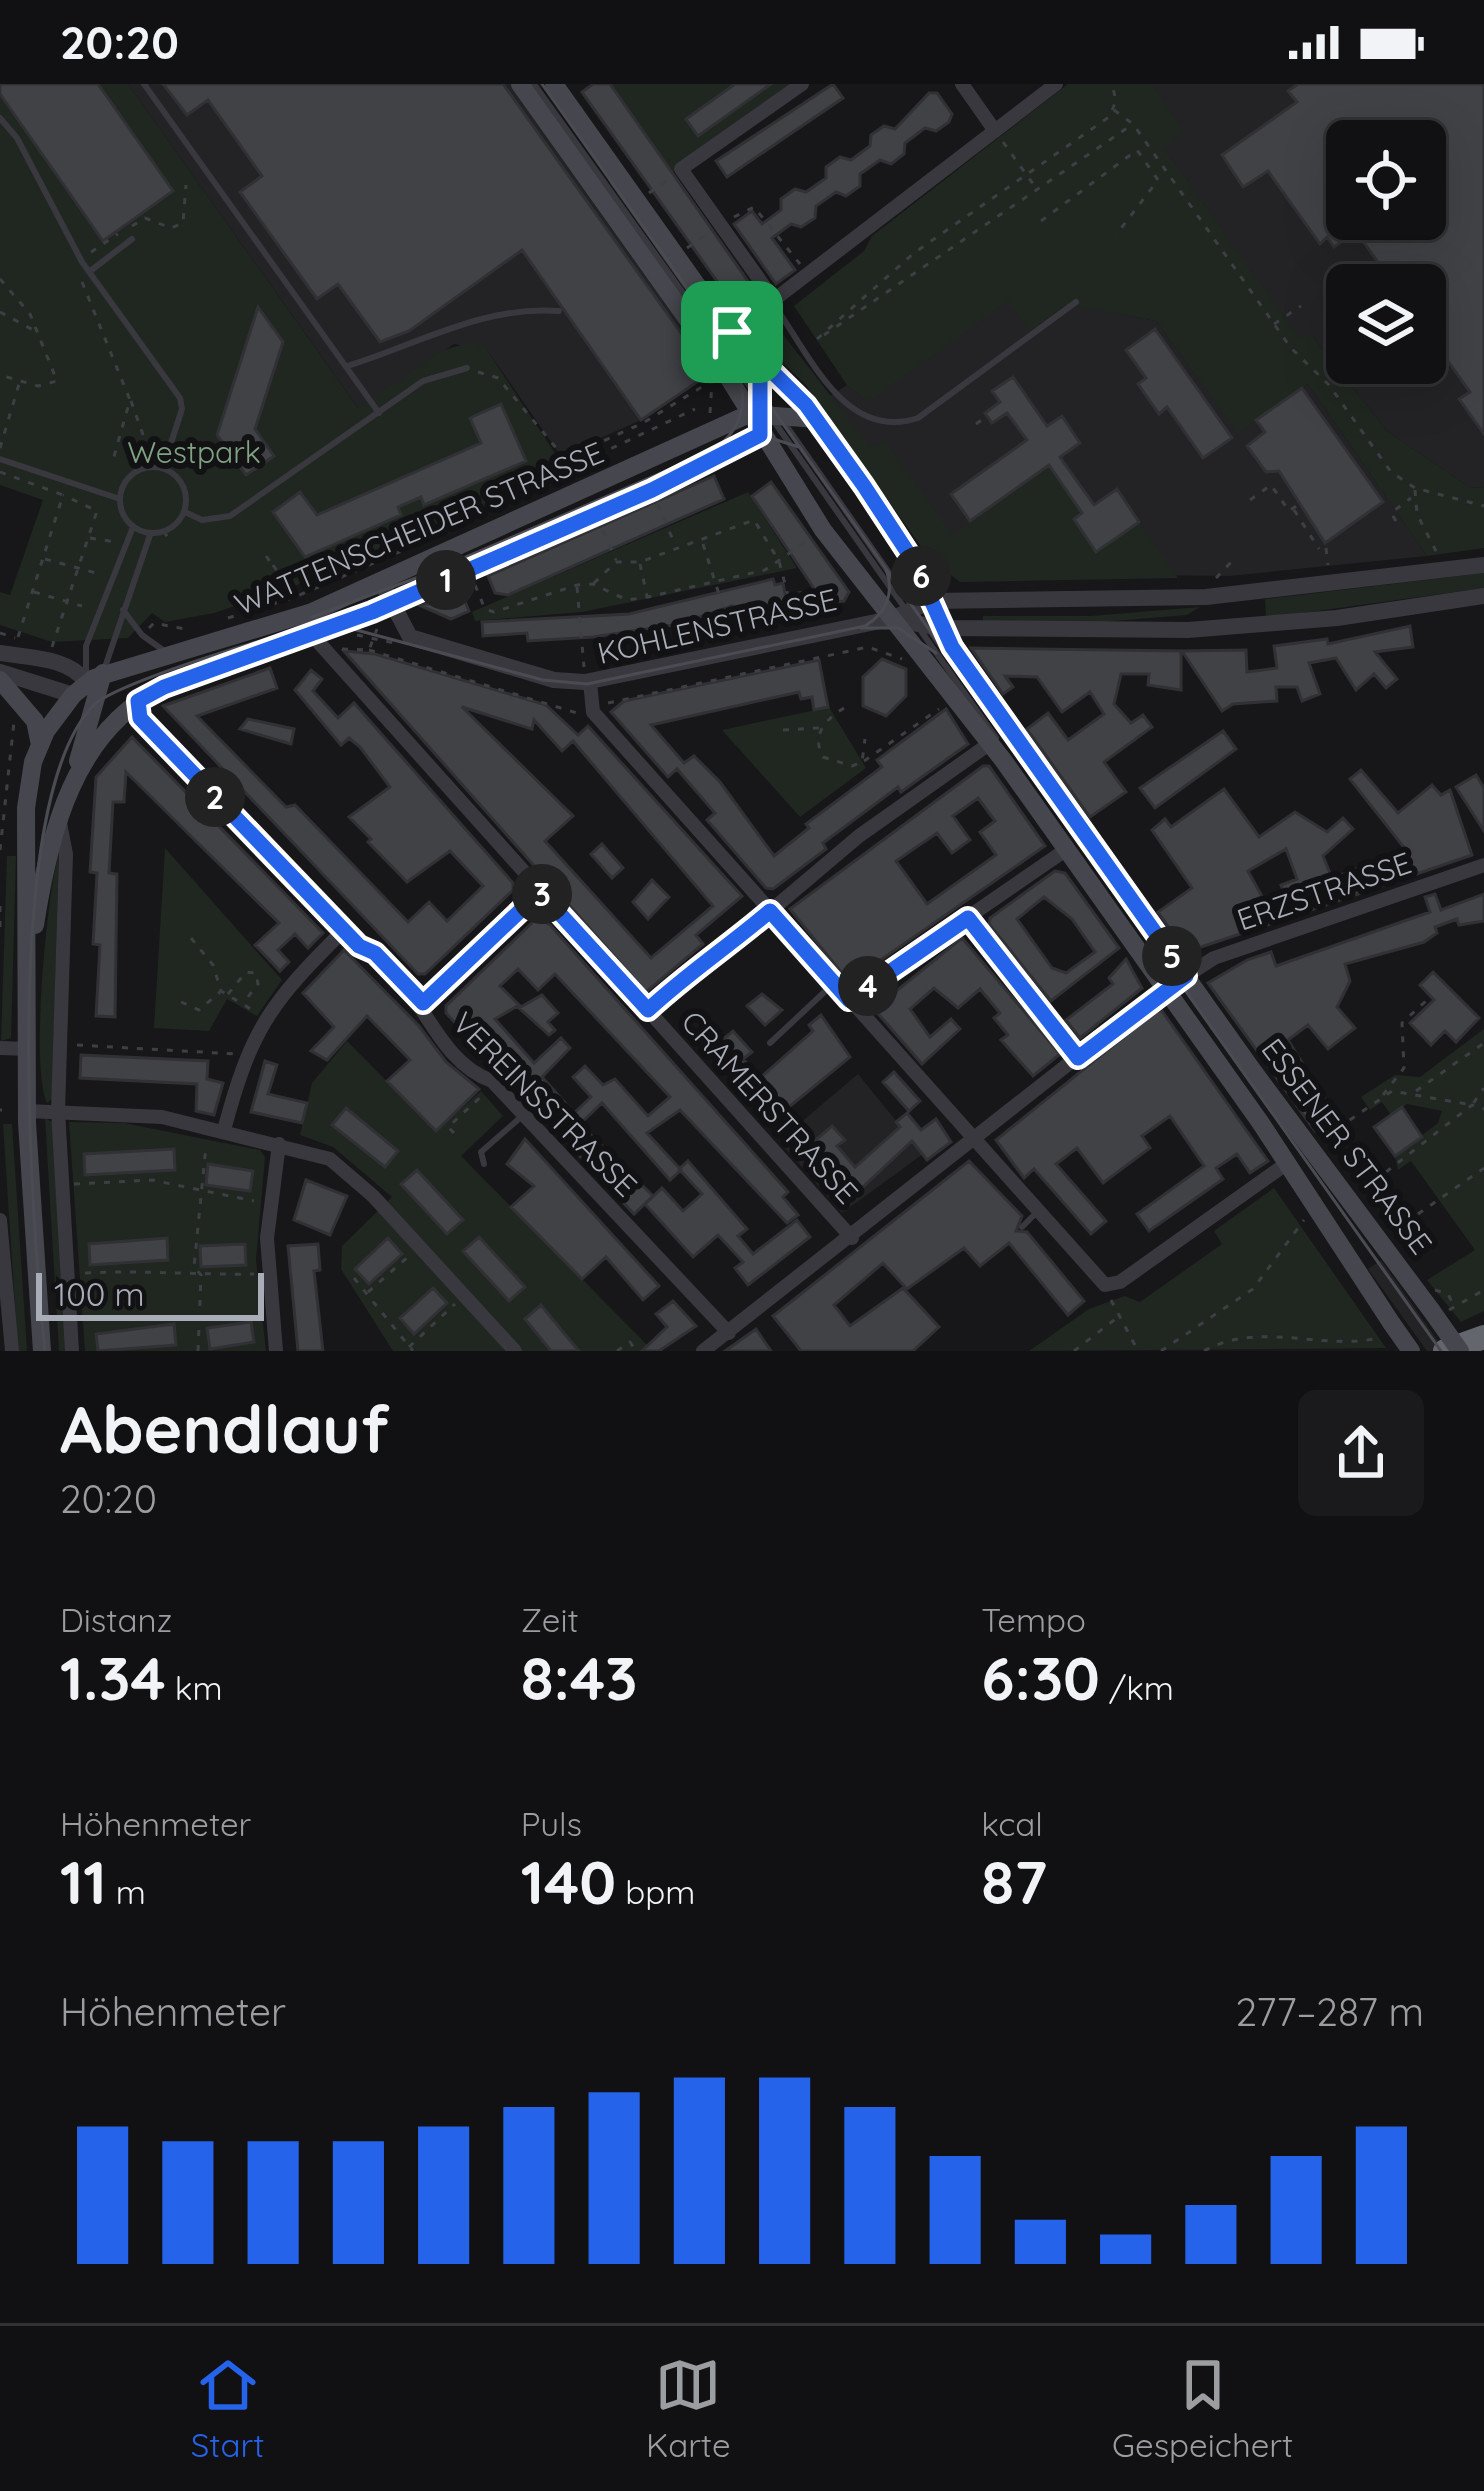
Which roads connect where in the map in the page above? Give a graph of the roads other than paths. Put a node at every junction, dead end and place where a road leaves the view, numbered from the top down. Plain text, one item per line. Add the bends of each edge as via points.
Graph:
1 (144, 84) edge
2 (520, 84) edge
3 (534, 84) edge
4 (554, 84) edge
5 (802, 84) edge
6 (962, 84) edge
7 (1056, 84) edge
8 (0, 118) edge
9 (995, 131) junction
10 (592, 137) junction
11 (131, 239) dead end
12 (89, 272) junction
13 (766, 289) dead end
14 (1076, 302) dead end
15 (774, 305) junction
16 (559, 311) dead end
17 (732, 332) junction
18 (346, 366) junction
19 (467, 368) road end
20 (765, 410) junction
21 (379, 412) junction
22 (817, 419) junction
23 (760, 435) junction
24 (0, 459) edge
25 (163, 468) junction
26 (120, 499) junction
27 (184, 512) junction
28 (133, 526) junction
29 (151, 533) junction
30 (1484, 565) edge
31 (381, 582) junction
32 (1484, 596) edge
33 (1206, 597) junction
34 (123, 610) junction
35 (393, 612) junction
36 (918, 617) junction
37 (1210, 629) junction
38 (312, 635) junction
39 (0, 652) edge
40 (170, 655) junction
41 (588, 682) junction
42 (2, 687) edge
43 (89, 687) junction
44 (138, 701) junction
45 (989, 744) junction
46 (40, 745) junction
47 (74, 783) junction
48 (60, 820) junction
49 (1047, 822) junction
50 (1066, 849) junction
51 (1484, 865) edge
52 (540, 892) junction
53 (770, 911) junction
54 (968, 918) junction
55 (344, 930) junction
56 (29, 968) junction
57 (1186, 976) junction
58 (834, 983) junction
59 (1166, 988) junction
60 (849, 1000) junction
61 (423, 1003) junction
62 (648, 1010) junction
63 (770, 1042) dead end
64 (0, 1048) edge
65 (26, 1049) junction
66 (1078, 1058) junction
67 (27, 1111) junction
68 (58, 1111) junction
69 (523, 1114) junction
70 (216, 1128) junction
71 (974, 1142) junction
72 (279, 1144) junction
73 (484, 1164) dead end
74 (1286, 1164) junction
75 (1037, 1212) junction
76 (0, 1220) edge
77 (1022, 1227) dead end
78 (851, 1238) junction
79 (729, 1333) junction
80 (1484, 1336) edge
81 (11, 1351) edge
82 (42, 1351) edge
83 (72, 1351) edge
84 (277, 1351) edge
85 (515, 1351) edge
86 (703, 1351) edge
87 (1411, 1351) edge
88 (1445, 1351) edge
89 (1460, 1351) edge

1 - 18 lane
2 - 20 main road via 725,372
3 - 20 lane
4 - 10 main road
5 - 13 street via 681,170
6 - 9 street
7 - 9 street
8 - 12 lane
9 - 15 street
10 - 17 main road
10 - 20 lane via 618,191
11 - 12 lane
12 - 25 lane via 179,398
14 - 15 lane via 924,415 899,424 875,424 844,404
15 - 17 street
16 - 18 lane via 467,322
17 - 20 main road
17 - 22 main road
18 - 21 lane
19 - 21 lane via 423,381
20 - 22 main road
20 - 23 main road
20 - 31 main road, WATTENSCHEIDER STRASSE
20 - 36 lane
21 - 27 lane via 230,516 202,520
22 - 36 main road via 889,520
23 - 35 main road, WATTENSCHEIDER STRASSE
23 - 36 main road via 823,530
24 - 26 lane
25 - 26 lane via 137,471
25 - 27 lane via 180,480
26 - 28 lane
27 - 29 lane via 164,532
28 - 29 lane
28 - 43 lane via 86,646
29 - 34 lane
30 - 33 street, KOHLENSTRASSE
31 - 35 street
31 - 40 main road, WATTENSCHEIDER STRASSE via 262,630
32 - 37 street, KOHLENSTRASSE
33 - 36 street, KOHLENSTRASSE
33 - 37 street
34 - 40 lane
34 - 43 lane
35 - 38 main road, WATTENSCHEIDER STRASSE
35 - 41 street, KOHLENSTRASSE via 410,637 554,680
36 - 37 street, KOHLENSTRASSE
36 - 41 street, KOHLENSTRASSE
36 - 45 main road, ESSENER STRASSE via 955,698
36 - 49 lane via 1042,802
36 - 57 main road, ESSENER STRASSE
38 - 44 main road, WATTENSCHEIDER STRASSE
38 - 52 street, CRAMERSTRASSE
39 - 43 street via 78,671
40 - 43 main road, WATTENSCHEIDER STRASSE
41 - 53 street via 593,712
42 - 43 street
42 - 46 main road via 26,710
43 - 44 main road, WATTENSCHEIDER STRASSE
43 - 46 main road, WATTENSCHEIDER STRASSE
43 - 47 main road, WATTENSCHEIDER STRASSE
44 - 47 main road, WATTENSCHEIDER STRASSE via 101,734
44 - 55 street, VEREINSSTRASSE via 140,718
45 - 49 main road, ESSENER STRASSE
45 - 53 street
46 - 56 main road, WATTENSCHEIDER STRASSE via 26,808
47 - 48 main road, WATTENSCHEIDER STRASSE
48 - 56 main road, WATTENSCHEIDER STRASSE
48 - 68 street, WATTENSCHEIDER STRASSE via 66,854
49 - 50 main road, ESSENER STRASSE
50 - 54 street
50 - 59 main road, ESSENER STRASSE
51 - 57 street, ERZSTRASSE via 1214,958
52 - 61 street
52 - 62 street, CRAMERSTRASSE
53 - 58 street
53 - 62 street
54 - 60 street
54 - 66 street
55 - 61 street, VEREINSSTRASSE
55 - 70 street via 265,1018
56 - 65 main road, WATTENSCHEIDER STRASSE
57 - 59 main road
57 - 89 main road, ESSENER STRASSE, bridge
58 - 60 street
58 - 63 lane
59 - 66 street
59 - 74 main road, ESSENER STRASSE
60 - 71 street
61 - 69 street, VEREINSSTRASSE via 428,1023
62 - 78 street, CRAMERSTRASSE
64 - 65 street
65 - 67 main road, WATTENSCHEIDER STRASSE
66 - 71 street
67 - 68 street
67 - 82 main road, WATTENSCHEIDER STRASSE
68 - 70 street
68 - 83 street, WATTENSCHEIDER STRASSE
69 - 73 lane via 481,1152
69 - 79 street, VEREINSSTRASSE
70 - 72 street
71 - 75 street
71 - 78 street
72 - 84 street via 268,1273
72 - 85 street via 330,1159 357,1179
74 - 75 street via 1105,1285
74 - 87 main road, ESSENER STRASSE, bridge via 1385,1331
75 - 77 lane
76 - 81 street
78 - 79 street
79 - 86 street
80 - 88 highway

